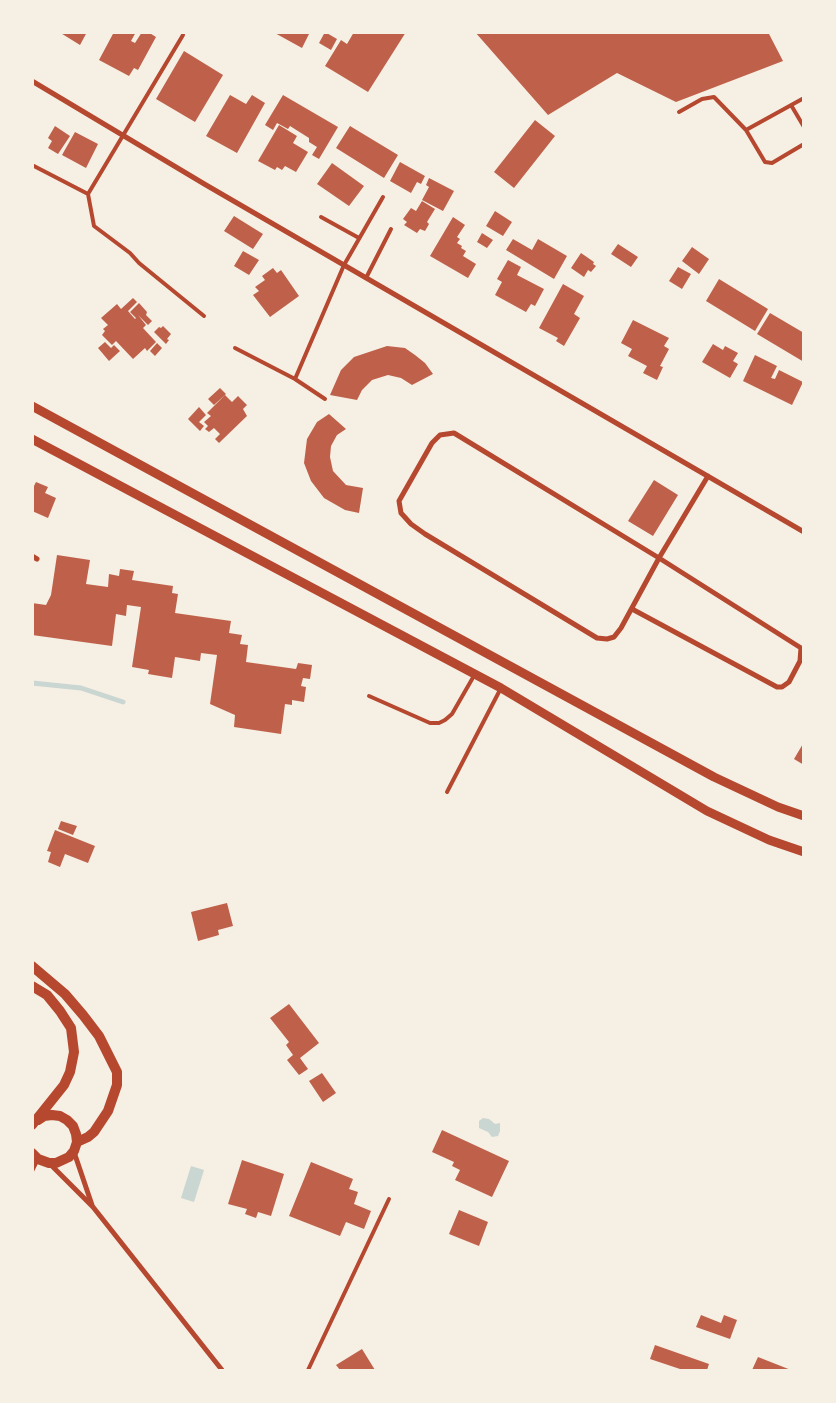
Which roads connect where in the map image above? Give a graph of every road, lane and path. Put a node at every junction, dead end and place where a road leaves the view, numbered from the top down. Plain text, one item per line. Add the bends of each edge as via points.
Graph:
1 (183, 35) dead end
2 (32, 80) edge
3 (804, 98) edge
4 (791, 105) junction
5 (679, 112) dead end
6 (804, 127) edge
7 (746, 130) junction
8 (124, 136) junction
9 (804, 144) edge
10 (32, 165) edge
11 (88, 194) junction
12 (383, 197) dead end
13 (321, 218) dead end
14 (390, 229) dead end
15 (360, 238) junction
16 (344, 265) junction
17 (366, 278) junction
18 (204, 316) dead end
19 (235, 348) dead end
20 (295, 379) junction
21 (326, 399) dead end
22 (32, 406) edge
23 (32, 439) edge
24 (708, 476) junction
25 (804, 532) edge
26 (660, 558) junction
27 (632, 609) junction
28 (475, 674) junction
29 (501, 688) junction
30 (369, 696) dead end
31 (447, 792) dead end
32 (804, 816) edge
33 (804, 852) edge
34 (32, 966) edge
35 (32, 986) edge
36 (35, 1123) edge
37 (75, 1146) junction
38 (34, 1156) edge
39 (49, 1163) junction
40 (32, 1171) edge
41 (390, 1200) dead end
42 (93, 1207) junction
43 (222, 1370) edge
44 (308, 1370) edge

1 - 8 lane
2 - 8 street
3 - 4 lane
4 - 6 lane
4 - 7 lane
5 - 7 lane via 702,99 714,97
7 - 9 lane via 764,162 772,164
8 - 11 lane
8 - 16 street
10 - 11 lane
11 - 18 lane via 94,226
12 - 15 lane
13 - 15 lane
14 - 17 lane
15 - 16 lane
16 - 17 street
16 - 20 lane
17 - 24 street
19 - 20 lane
20 - 21 lane
22 - 32 street via 714,777
23 - 28 street
24 - 25 street
24 - 26 street
26 - 27 street
26 - 27 street via 801,648 794,675 782,687 777,687
26 - 27 street via 454,433 440,435 432,443 399,501 401,513 425,534 597,638 614,637
28 - 29 street
28 - 30 lane via 452,714 439,723 430,723
29 - 31 lane
29 - 33 street via 707,810 769,840
34 - 37 main road via 65,994 83,1015 99,1036 117,1072 117,1085 108,1110 94,1132
35 - 36 main road via 47,995 71,1028 74,1052 64,1085
36 - 37 main road via 44,1116 60,1116 73,1126
37 - 39 main road via 63,1161
37 - 42 street
38 - 39 main road
38 - 40 lane
39 - 42 street
41 - 44 lane
42 - 43 street

